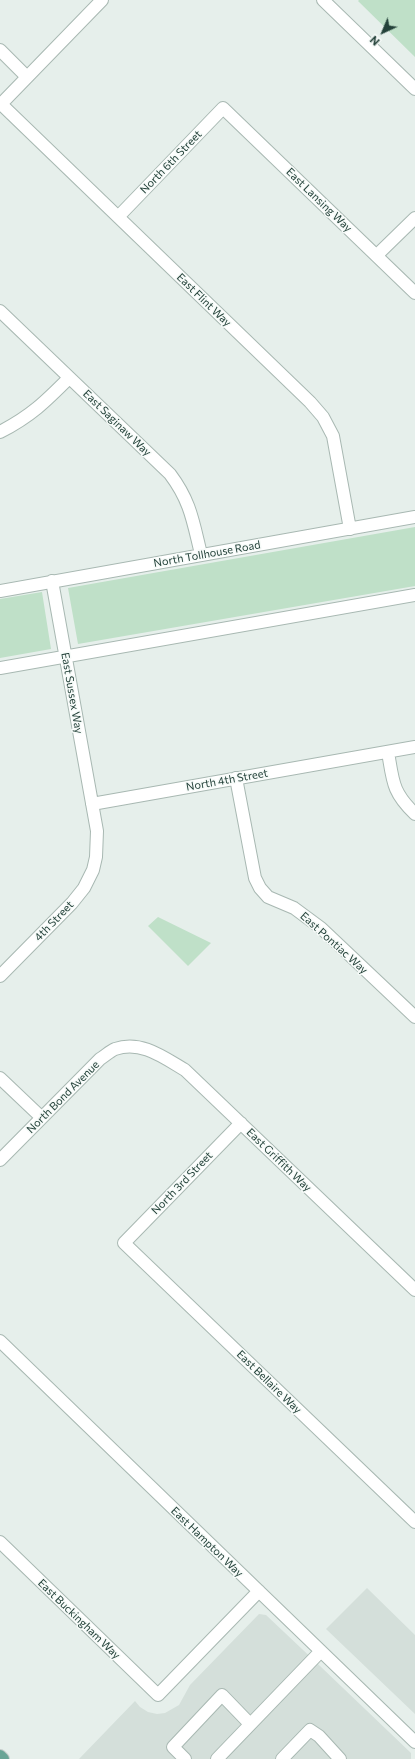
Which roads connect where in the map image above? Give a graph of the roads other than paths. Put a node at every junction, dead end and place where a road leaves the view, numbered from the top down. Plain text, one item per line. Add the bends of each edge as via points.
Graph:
1 (102, 0) edge
2 (331, 3) edge
3 (0, 50) edge
4 (27, 77) junction
5 (415, 89) edge
6 (0, 104) edge
7 (223, 108) joint
8 (118, 217) junction
9 (415, 218) edge
10 (377, 255) junction
11 (415, 293) edge
12 (0, 311) edge
13 (69, 378) junction
14 (0, 432) edge
15 (415, 517) edge
16 (350, 529) junction
17 (201, 554) junction
18 (52, 582) junction
19 (0, 591) edge
20 (415, 595) edge
21 (65, 655) junction
22 (0, 668) edge
23 (415, 747) edge
24 (388, 752) junction
25 (236, 778) junction
26 (92, 804) junction
27 (415, 814) edge
28 (0, 976) edge
29 (415, 1018) edge
30 (133, 1045) joint
31 (0, 1078) edge
32 (42, 1117) junction
33 (241, 1123) junction
34 (0, 1160) edge
35 (124, 1243) joint
36 (415, 1290) edge
37 (0, 1341) edge
38 (415, 1522) edge
39 (0, 1542) edge
40 (259, 1592) junction
41 (320, 1651) junction
42 (250, 1724) junction
43 (415, 1742) edge
44 (0, 1756) edge
45 (3, 1759) edge
46 (185, 1759) edge
47 (216, 1759) edge
48 (282, 1759) edge
49 (340, 1759) edge

1 - 4 street
2 - 5 street
3 - 4 street
4 - 6 street
6 - 8 street, East Flint Way
7 - 8 street, North 6th Street
7 - 10 street, East Lansing Way
8 - 16 street, East Flint Way via 323,417 333,436
9 - 10 street
10 - 11 street, East Lansing Way
12 - 13 street, East Saginaw Way
13 - 14 street via 40,407 23,420
13 - 17 street, East Saginaw Way via 170,474 182,490 190,506
15 - 16 street, North Tollhouse Road
16 - 17 street, North Tollhouse Road
17 - 18 street, North Tollhouse Road
18 - 19 street, North Tollhouse Road
18 - 21 street, East Sussex Way
20 - 21 street
21 - 22 street
21 - 26 street, East Sussex Way
23 - 24 street, North 4th Street
24 - 25 street, North 4th Street
24 - 27 street via 397,794
25 - 26 street, North 4th Street
25 - 29 street, East Pontiac Way via 255,878 260,888 268,896 294,908 321,928
26 - 28 street, 4th Street via 98,831 93,870 80,893
30 - 32 street, North Bond Avenue via 114,1049 100,1059
30 - 33 street, East Griffith Way via 157,1053 184,1070
31 - 32 street
32 - 34 street, North Bond Avenue
33 - 35 street, North 3rd Street
33 - 36 street, East Griffith Way
35 - 38 street, East Bellaire Way
37 - 40 street, East Hampton Way
39 - 40 street, East Buckingham Way via 158,1695
40 - 41 street, East Hampton Way
41 - 42 street
41 - 43 street, East Hampton Way
42 - 46 street via 222,1694 173,1747
42 - 47 street
44 - 45 main road
48 - 49 street via 310,1730

